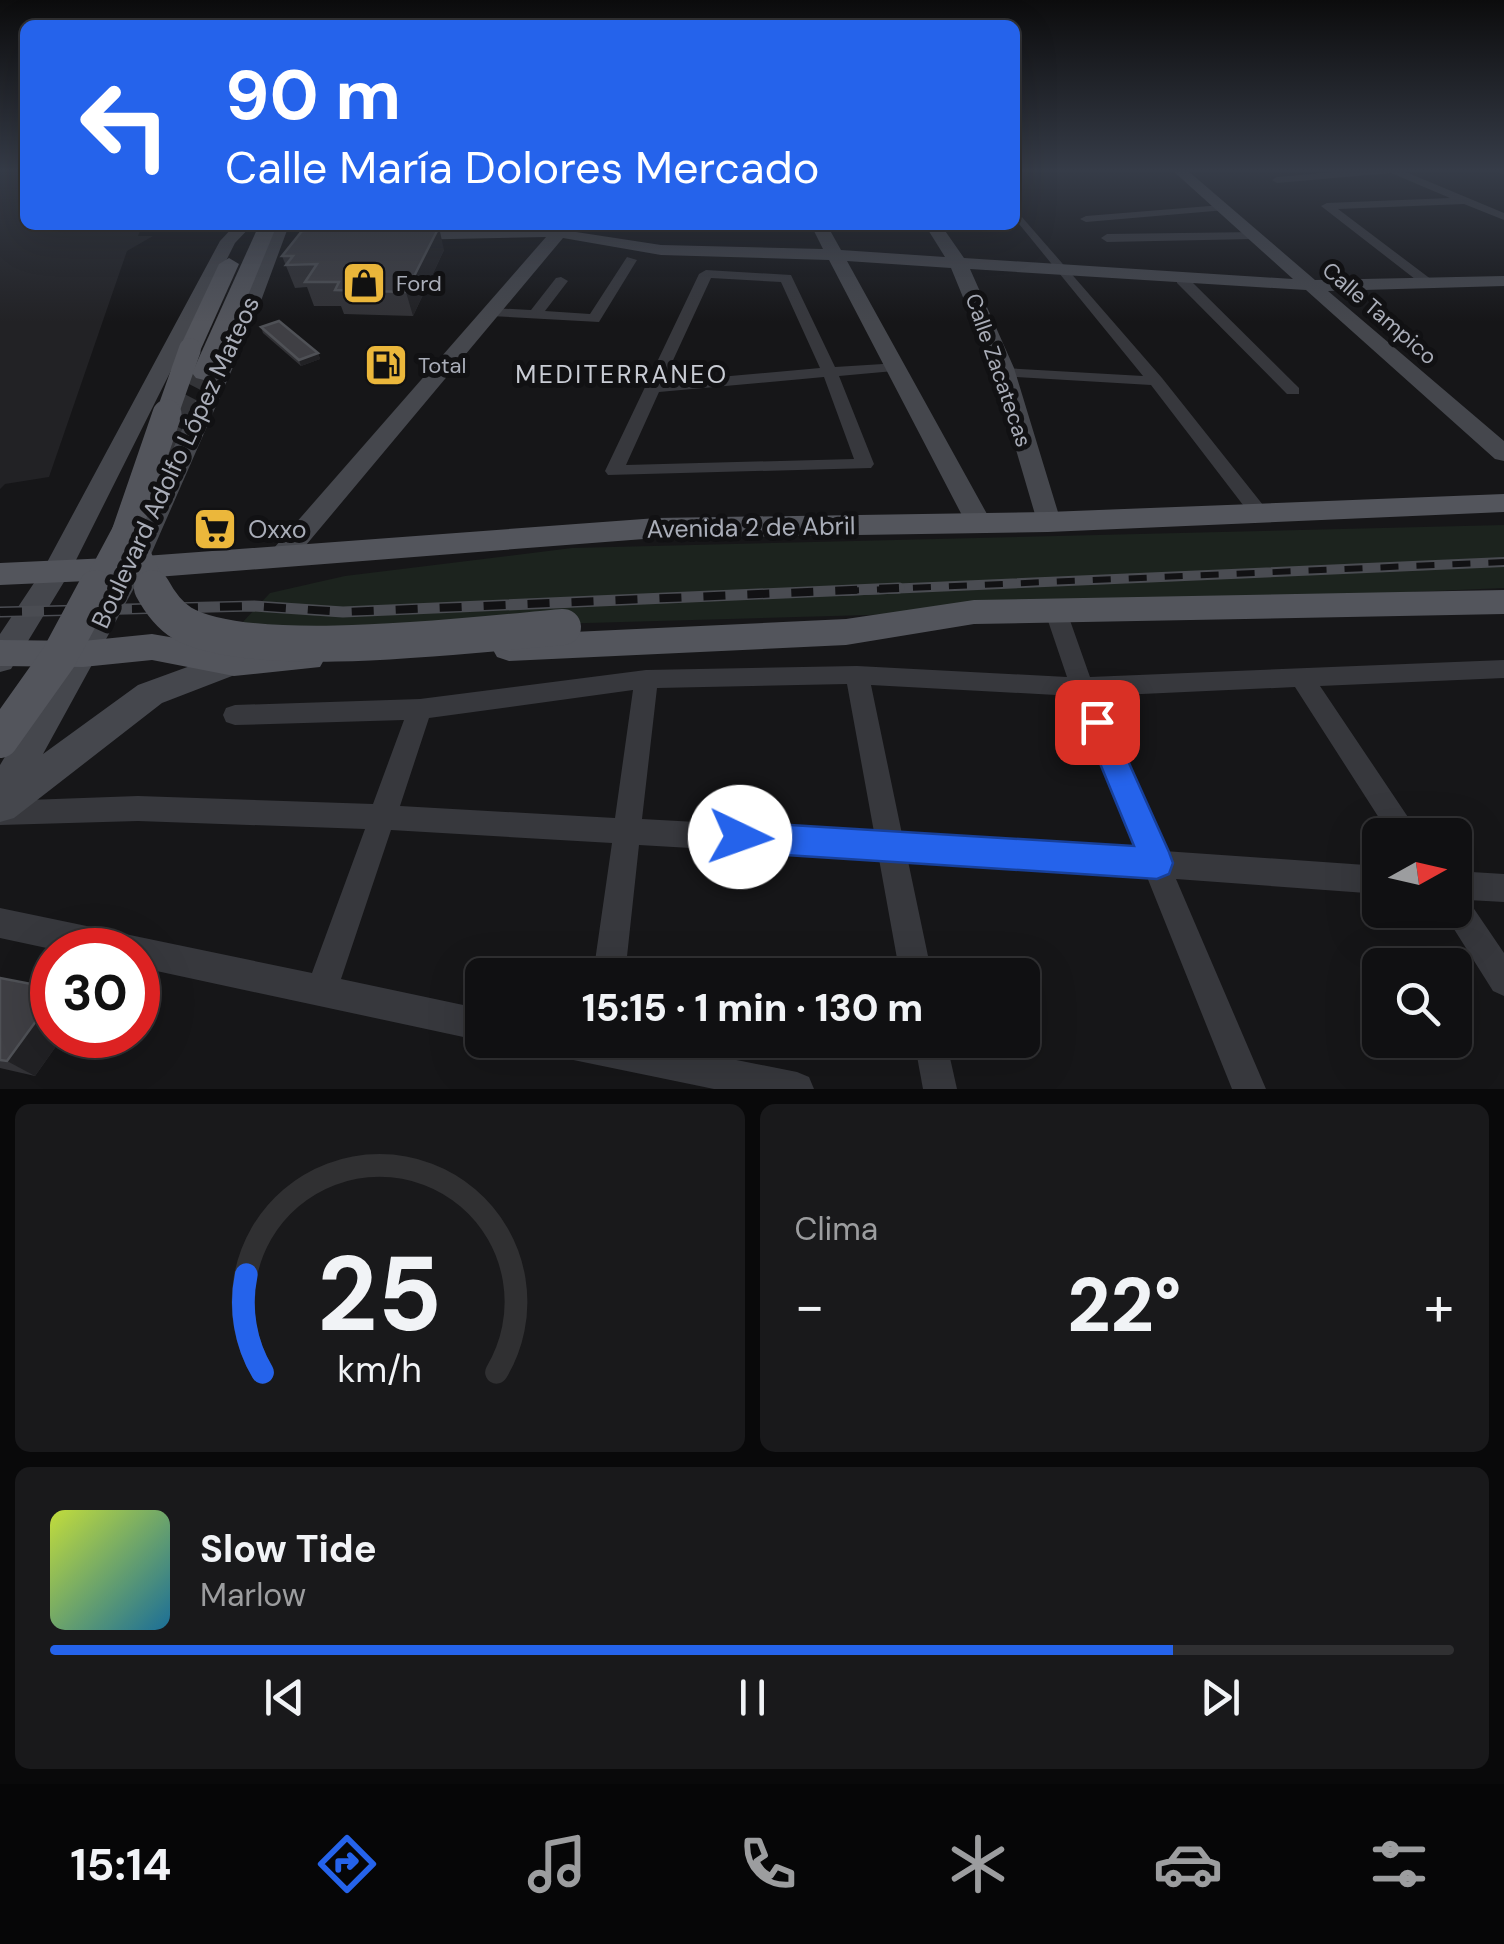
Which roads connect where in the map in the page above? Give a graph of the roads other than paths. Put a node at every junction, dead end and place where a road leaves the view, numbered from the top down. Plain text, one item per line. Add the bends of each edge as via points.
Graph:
1 (1022, 221) edge
2 (1237, 221) edge
3 (1347, 221) edge
4 (240, 230) edge
5 (244, 230) edge
6 (500, 230) edge
7 (563, 230) edge
8 (570, 230) edge
9 (822, 230) edge
10 (937, 230) edge
11 (280, 231) edge
12 (390, 235) edge
13 (1254, 235) junction
14 (1106, 238) dead end
15 (834, 254) junction
16 (631, 260) dead end
17 (961, 263) junction
18 (1065, 271) junction
19 (1182, 280) junction
20 (1504, 281) edge
21 (561, 282) dead end
22 (1429, 283) junction
23 (1308, 285) junction
24 (490, 312) junction
25 (536, 315) junction
26 (197, 361) junction
27 (891, 361) junction
28 (827, 367) junction
29 (1004, 374) junction
30 (1156, 381) junction
31 (657, 382) junction
32 (1293, 391) dead end
33 (140, 408) junction
34 (1500, 446) edge
35 (181, 460) junction
36 (1504, 504) edge
37 (1260, 514) junction
38 (1048, 522) junction
39 (979, 523) junction
40 (126, 533) junction
41 (281, 556) junction
42 (131, 568) junction
43 (56, 572) junction
44 (0, 574) edge
45 (1504, 602) edge
46 (1055, 609) junction
47 (974, 612) junction
48 (83, 654) junction
49 (2, 655) edge
50 (234, 662) junction
51 (1504, 670) edge
52 (857, 675) junction
53 (646, 679) junction
54 (1302, 679) junction
55 (1082, 687) junction
56 (420, 709) junction
57 (235, 715) dead end
58 (0, 740) edge
59 (0, 798) edge
60 (0, 810) edge
61 (382, 818) junction
62 (1395, 818) edge
63 (628, 832) junction
64 (890, 844) junction
65 (1157, 863) junction
66 (1362, 879) edge
67 (1472, 886) edge
68 (1504, 888) edge
69 (0, 922) edge
70 (1469, 928) edge
71 (30, 929) edge
72 (160, 957) edge
73 (611, 958) edge
74 (913, 958) edge
75 (1504, 980) edge
76 (321, 992) junction
77 (465, 1022) edge
78 (658, 1058) edge
79 (934, 1058) edge
80 (797, 1089) edge
81 (940, 1089) edge
82 (1250, 1089) edge

1 - 18 street
2 - 13 main road, Calle Tampico
3 - 22 street
4 - 33 main road, Boulevard Adolfo López Mateos via 228,240
5 - 26 main road, Boulevard Adolfo López Mateos
6 - 12 main road
7 - 24 main road
8 - 15 main road via 586,241 640,246
9 - 15 main road
10 - 17 main road, Calle Zacatecas
11 - 26 main road, Boulevard Adolfo López Mateos
11 - 35 main road, Boulevard Adolfo López Mateos
13 - 14 street
13 - 23 main road, Calle Tampico
15 - 17 main road
15 - 27 main road
16 - 25 street via 594,319
17 - 18 main road
17 - 29 main road, Calle Zacatecas
18 - 19 main road
18 - 30 street
19 - 23 main road
19 - 32 street
20 - 22 main road
21 - 25 street
22 - 23 main road
23 - 34 main road, Calle Tampico
24 - 25 street
24 - 41 main road
26 - 40 main road, Boulevard Adolfo López Mateos, bridge
27 - 28 street
27 - 39 main road
28 - 31 street
28 - 31 street via 786,278 706,274
28 - 31 street via 864,464 614,471
29 - 30 street
29 - 38 main road, Calle Zacatecas
30 - 37 street
33 - 35 main road via 149,419 108,501 110,514 140,510
33 - 43 main road, Boulevard Adolfo López Mateos
35 - 42 main road, Boulevard Adolfo López Mateos
36 - 37 main road, Avenida 2 de Abril
37 - 38 main road, Avenida 2 de Abril
38 - 39 main road, Avenida 2 de Abril
39 - 41 main road, Avenida 2 de Abril via 656,528
40 - 47 main road, bridge via 182,624 272,643
40 - 58 main road, Boulevard Adolfo López Mateos, bridge via 59,657
41 - 42 main road, Avenida 2 de Abril
42 - 43 main road, Avenida 2 de Abril
42 - 48 main road, Boulevard Adolfo López Mateos
43 - 44 main road, Avenida 2 de Abril
43 - 49 main road, Boulevard Adolfo López Mateos
45 - 46 main road
46 - 47 main road
46 - 55 street
47 - 50 main road via 846,632
48 - 49 main road
48 - 50 main road via 152,647
48 - 59 main road, Boulevard Adolfo López Mateos
50 - 60 main road via 150,694
51 - 54 street
52 - 53 street
52 - 55 street
52 - 64 street
53 - 56 street
53 - 63 street
54 - 55 street
54 - 62 street
55 - 65 street
56 - 57 street
56 - 61 street
60 - 61 street via 106,806
61 - 63 street
61 - 76 street
63 - 64 street
63 - 73 street
64 - 65 street
64 - 74 street
65 - 66 street
65 - 82 street
67 - 68 street
69 - 71 street
70 - 75 street
72 - 76 street
76 - 77 street
78 - 80 street
79 - 81 street

